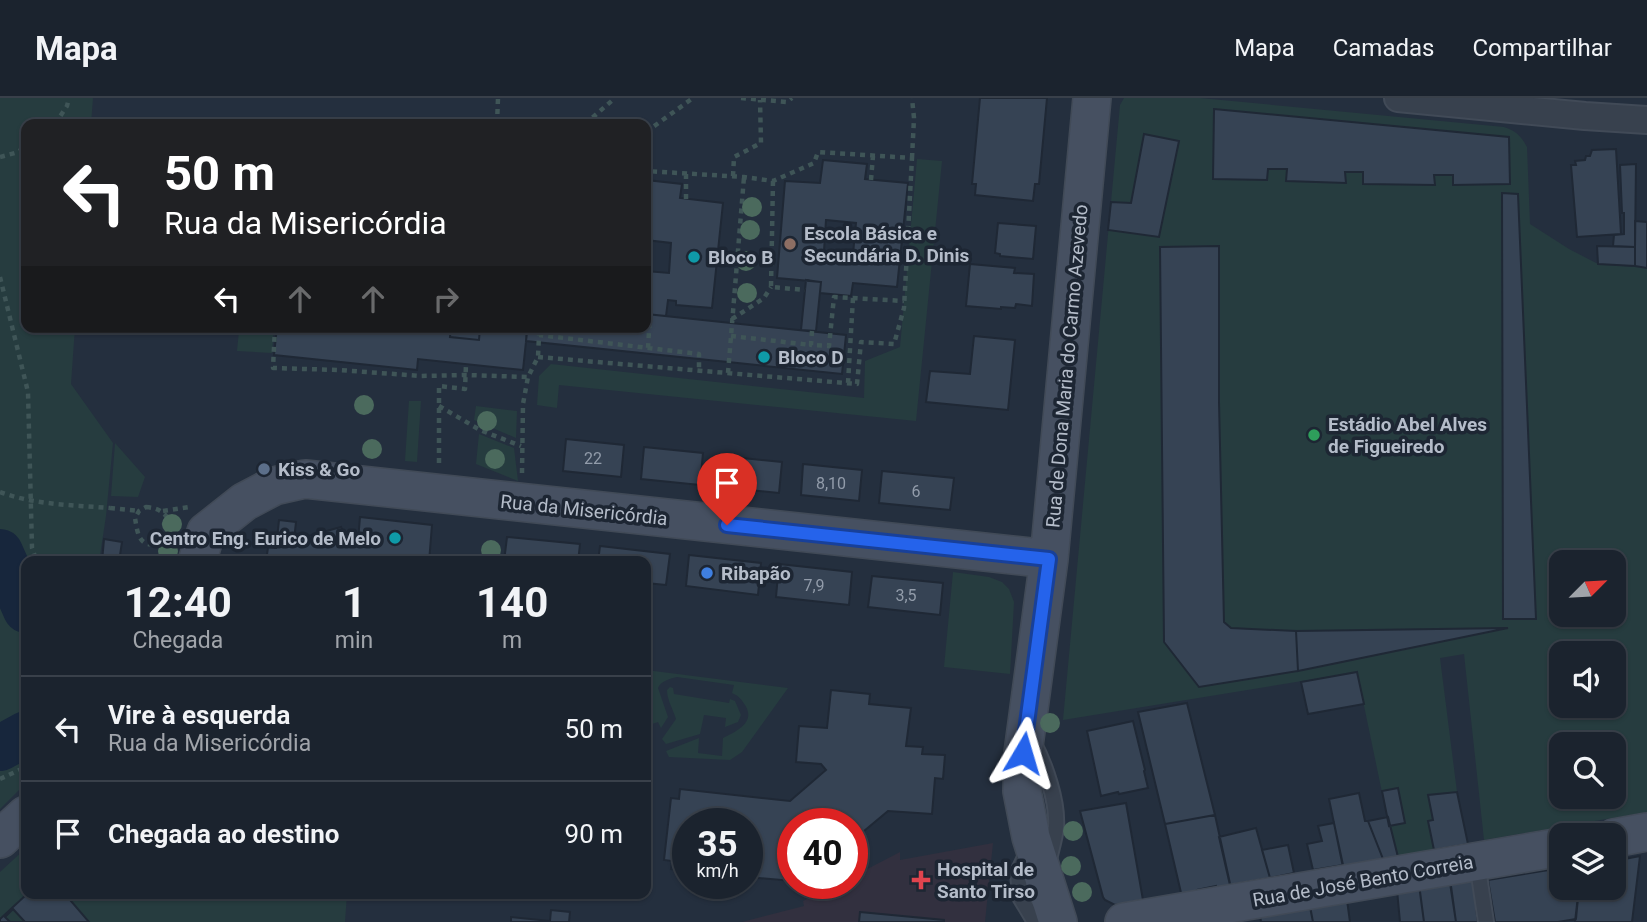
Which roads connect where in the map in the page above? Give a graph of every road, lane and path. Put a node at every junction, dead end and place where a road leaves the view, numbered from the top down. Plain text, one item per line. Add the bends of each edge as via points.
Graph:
1 (69, 98) edge
2 (498, 98) edge
3 (615, 98) edge
4 (694, 98) edge
5 (741, 98) edge
6 (792, 98) edge
7 (912, 98) edge
8 (1092, 98) edge
9 (1398, 98) edge
10 (1403, 98) edge
11 (760, 100) junction
12 (58, 119) edge
13 (497, 119) edge
14 (591, 119) edge
15 (1647, 120) edge
16 (651, 128) edge
17 (21, 150) edge
18 (873, 156) junction
19 (0, 157) edge
20 (912, 158) junction
21 (651, 171) edge
22 (686, 174) junction
23 (733, 176) junction
24 (744, 177) junction
25 (871, 180) dead end
26 (773, 181) junction
27 (686, 199) dead end
28 (0, 277) edge
29 (771, 287) junction
30 (804, 290) dead end
31 (853, 299) junction
32 (904, 301) junction
33 (732, 319) junction
34 (812, 331) dead end
35 (275, 333) edge
36 (649, 333) edge
37 (539, 335) joint
38 (731, 336) junction
39 (811, 345) junction
40 (648, 348) junction
41 (538, 357) junction
42 (466, 364) dead end
43 (699, 371) junction
44 (728, 373) junction
45 (466, 375) junction
46 (528, 377) junction
47 (848, 383) junction
48 (439, 405) junction
49 (522, 446) junction
50 (439, 471) dead end
51 (526, 479) dead end
52 (0, 492) edge
53 (195, 506) dead end
54 (139, 511) junction
55 (162, 511) junction
56 (35, 556) edge
57 (199, 556) edge
58 (1049, 559) junction
59 (1026, 729) junction
60 (21, 769) edge
61 (0, 779) edge
62 (21, 820) edge
63 (1647, 832) edge
64 (1626, 836) edge
65 (0, 839) edge
66 (1032, 841) junction
67 (1549, 849) edge
68 (1477, 862) junction
69 (1044, 879) junction
70 (1035, 922) edge
71 (1058, 922) edge
72 (1124, 922) edge
73 (1486, 922) edge

1 - 12 path
2 - 13 path
3 - 14 path
4 - 16 path
5 - 11 path
6 - 11 path via 787,102
7 - 20 path
8 - 58 street, Rua de Dona Maria do Carmo Azevedo
9 - 10 street
10 - 15 street
11 - 23 path via 761,144 734,157
17 - 19 path
18 - 20 path
18 - 25 path
18 - 26 path via 818,152 814,163
20 - 32 path
21 - 22 path
22 - 23 path
22 - 27 path
23 - 24 path
24 - 26 path
24 - 33 path
26 - 29 path
28 - 56 path via 28,392
29 - 30 path
29 - 33 path via 764,298
31 - 32 path
31 - 39 path via 834,297 830,346
31 - 47 path
32 - 47 path via 894,344 861,342 857,384
33 - 38 path
34 - 39 path
35 - 45 path via 273,368
36 - 40 path
37 - 40 path
37 - 41 path
38 - 39 path
38 - 44 path
40 - 43 path via 699,354
41 - 43 path
41 - 46 path
42 - 45 path
43 - 44 path
44 - 47 path
45 - 46 path
45 - 48 path via 465,389 439,386
46 - 49 path
48 - 49 path via 480,430
48 - 50 path
49 - 51 path via 522,479
52 - 54 path, bridge via 49,504
53 - 55 path
54 - 55 path via 146,507
54 - 55 path via 135,518 140,538 154,545 168,532
57 - 58 street, Rua da Misericórdia via 206,532 244,502 274,486 305,480
58 - 59 street, Rua de Dona Maria do Carmo Azevedo
59 - 66 street, Rua de Dona Maria do Carmo Azevedo via 1022,791
59 - 69 lane via 1052,788 1056,827
60 - 61 path
62 - 65 street
63 - 64 street
66 - 69 street, Rua de Dona Maria do Carmo Azevedo
66 - 70 lane via 1018,872 1020,897
67 - 68 street, Rua de José Bento Correia
68 - 72 street, Rua de José Bento Correia
68 - 73 lane
69 - 71 street, Rua de Dona Maria do Carmo Azevedo

